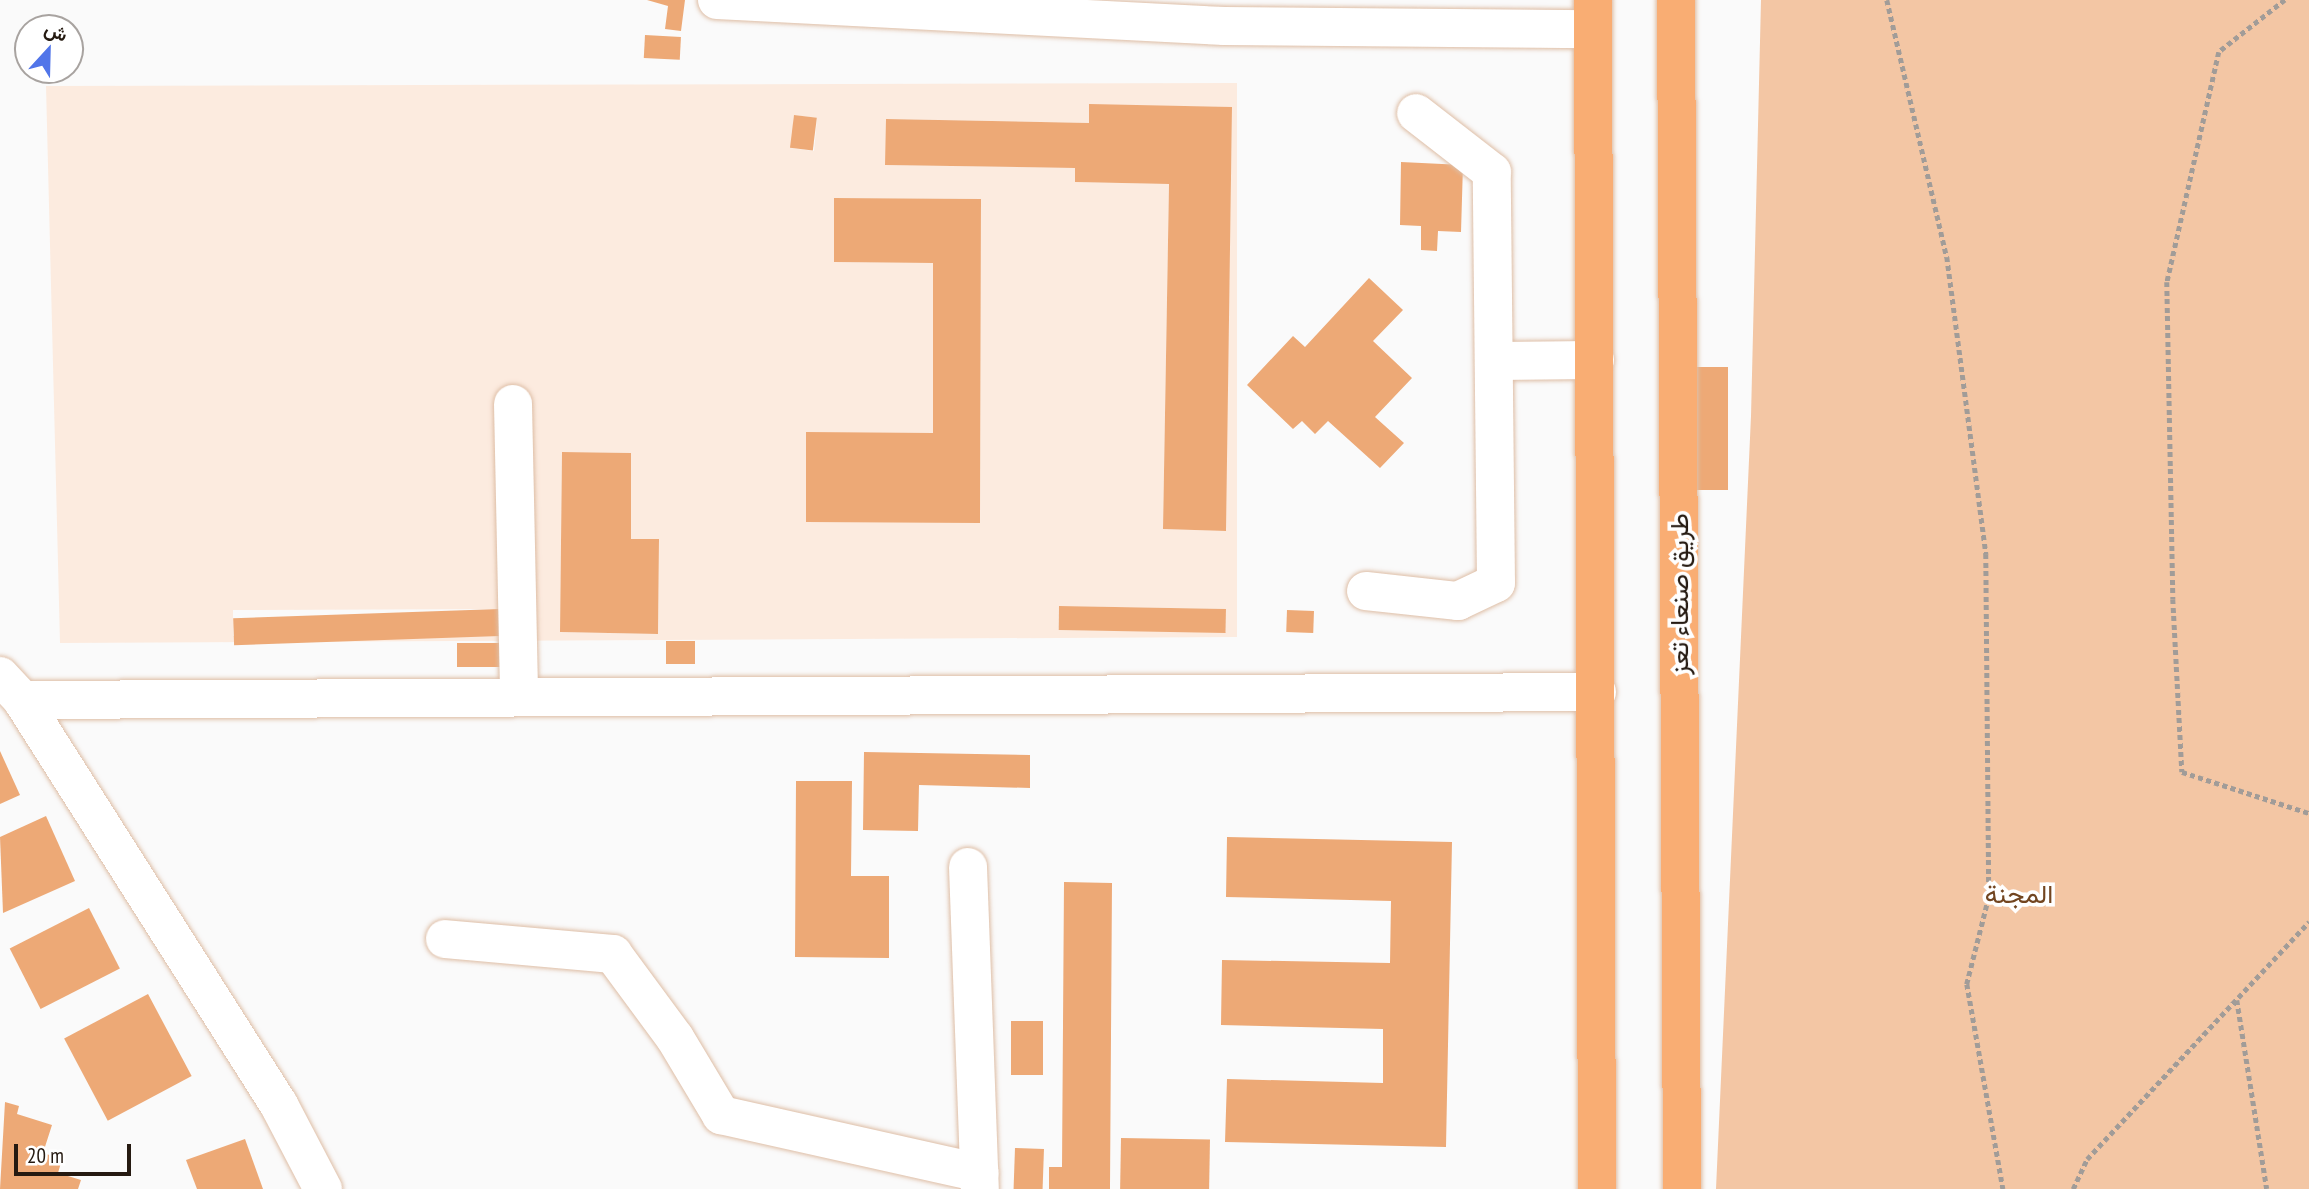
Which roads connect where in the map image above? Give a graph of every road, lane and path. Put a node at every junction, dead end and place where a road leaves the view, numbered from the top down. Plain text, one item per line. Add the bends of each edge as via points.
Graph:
1 (717, 0) edge
2 (1676, 0) edge
3 (1887, 0) edge
4 (2285, 0) edge
5 (1593, 15) edge
6 (1416, 113) dead end
7 (1595, 360) junction
8 (1494, 361) junction
9 (513, 404) dead end
10 (1366, 591) dead end
11 (11, 688) edge
12 (1597, 692) junction
13 (519, 697) junction
14 (2309, 813) edge
15 (968, 867) dead end
16 (2309, 922) edge
17 (445, 939) dead end
18 (2236, 999) junction
19 (980, 1181) edge
20 (323, 1189) edge
21 (1597, 1189) edge
22 (1682, 1189) edge
23 (2003, 1189) edge
24 (2073, 1189) edge
25 (2267, 1189) edge

1 - 5 street via 1224,26
2 - 22 highway, طريق صنعاء تعز
3 - 23 path via 1947,257 1986,554 1989,897 1966,984
4 - 14 path via 2220,52 2167,282 2173,599 2182,772
5 - 7 highway
6 - 8 street via 1492,172
7 - 8 street
7 - 12 highway
8 - 10 street via 1496,583 1458,601
9 - 13 street
11 - 13 street
11 - 20 street via 279,1105
12 - 13 street
12 - 21 highway
15 - 19 street
16 - 18 path
17 - 19 street via 613,954 675,1038 721,1115
18 - 24 path via 2087,1159
18 - 25 path

